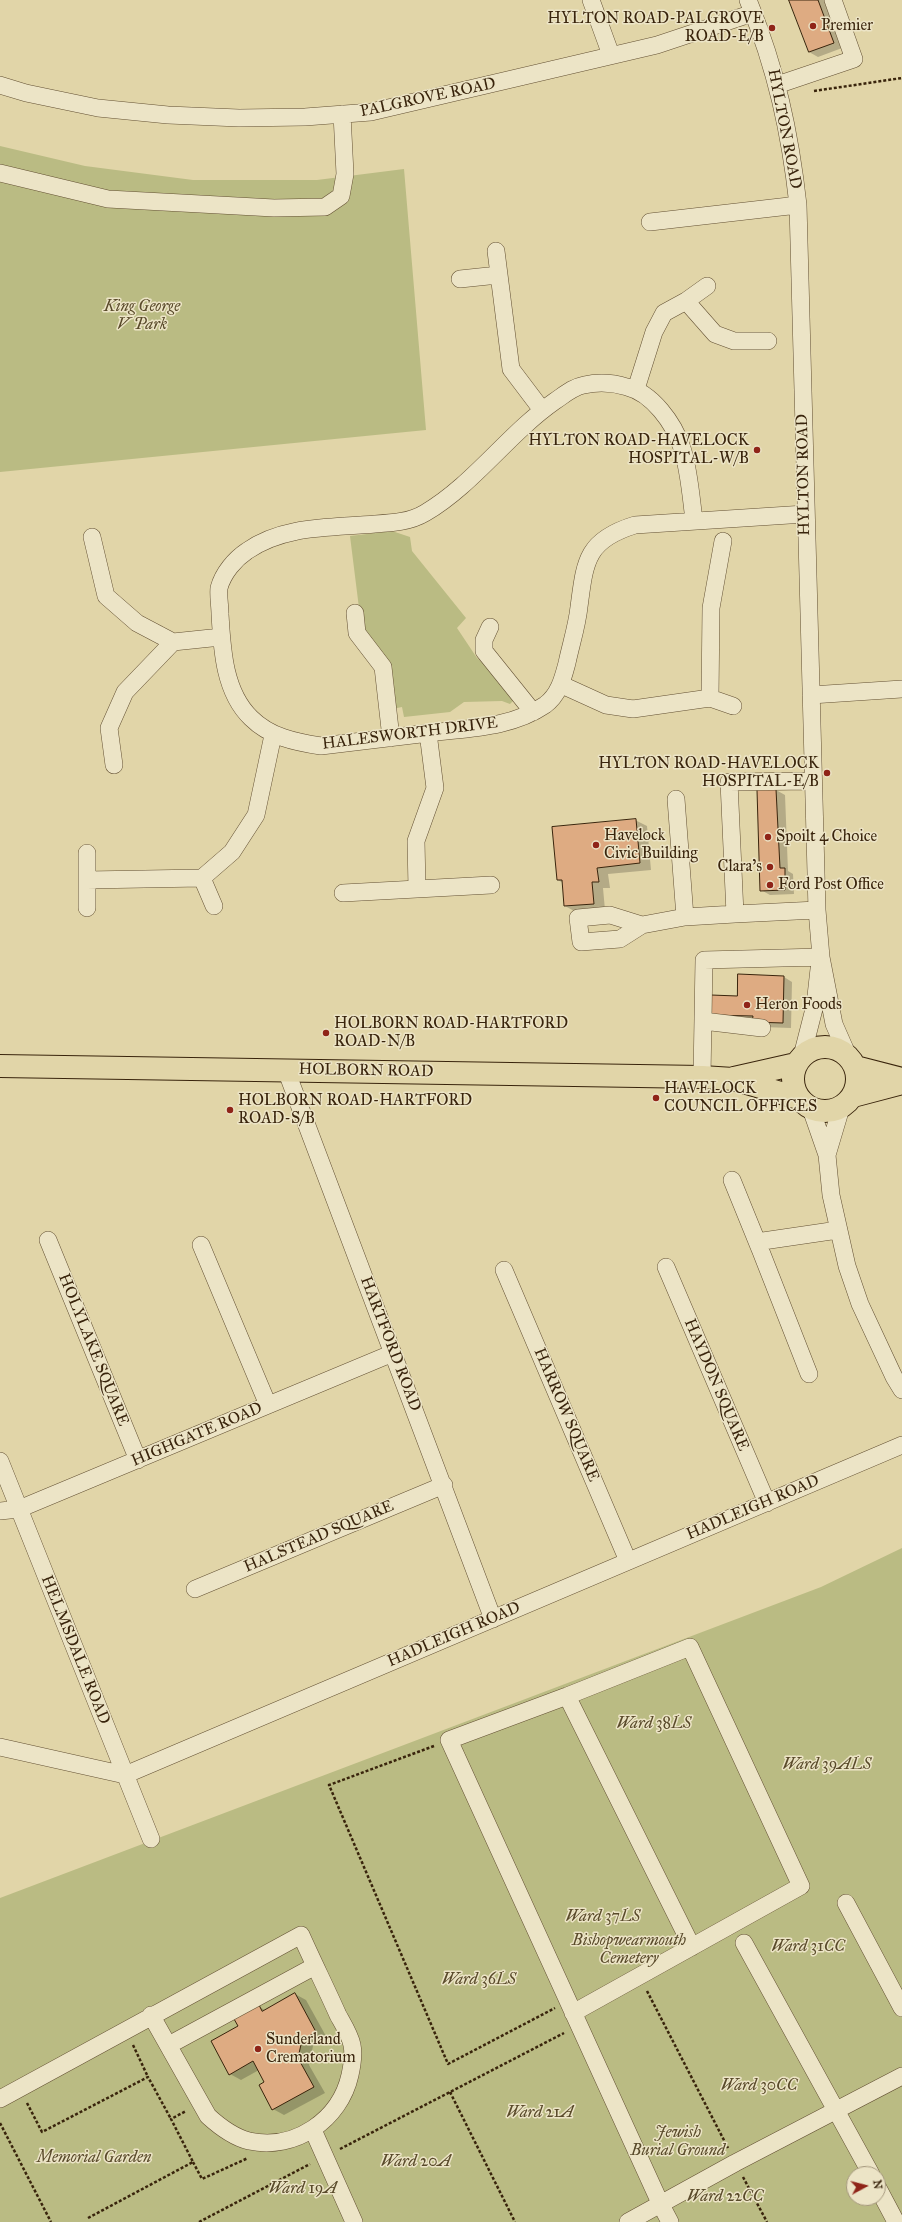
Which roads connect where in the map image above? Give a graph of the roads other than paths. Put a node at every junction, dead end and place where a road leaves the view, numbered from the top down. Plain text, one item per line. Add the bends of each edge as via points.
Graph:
1 (591, 0) edge
2 (833, 0) edge
3 (751, 6) edge
4 (611, 56) junction
5 (0, 84) edge
6 (778, 85) junction
7 (342, 114) junction
8 (0, 173) edge
9 (798, 205) junction
10 (650, 222) dead end
11 (496, 251) dead end
12 (498, 275) junction
13 (460, 279) dead end
14 (707, 286) dead end
15 (686, 301) junction
16 (768, 341) dead end
17 (636, 389) junction
18 (542, 410) junction
19 (805, 514) junction
20 (694, 520) junction
21 (92, 537) dead end
22 (723, 541) dead end
23 (355, 612) dead end
24 (490, 627) dead end
25 (221, 637) junction
26 (173, 642) junction
27 (562, 685) junction
28 (902, 689) edge
29 (811, 695) junction
30 (710, 698) junction
31 (733, 706) dead end
32 (533, 712) junction
33 (428, 733) junction
34 (273, 735) junction
35 (390, 738) junction
36 (114, 765) dead end
37 (812, 781) junction
38 (676, 799) dead end
39 (87, 853) dead end
40 (202, 878) junction
41 (87, 880) junction
42 (491, 885) dead end
43 (417, 888) junction
44 (343, 893) dead end
45 (214, 906) dead end
46 (87, 908) dead end
47 (817, 910) junction
48 (736, 914) junction
49 (685, 917) junction
50 (642, 925) dead end
51 (821, 957) junction
52 (703, 1021) junction
53 (762, 1028) dead end
54 (799, 1060) junction
55 (851, 1061) junction
56 (0, 1066) edge
57 (286, 1070) junction
58 (702, 1077) junction
59 (733, 1079) junction
60 (902, 1079) edge
61 (902, 1083) edge
62 (847, 1102) junction
63 (804, 1104) junction
64 (827, 1155) junction
65 (732, 1180) dead end
66 (838, 1230) junction
67 (48, 1240) dead end
68 (201, 1245) dead end
69 (760, 1249) junction
70 (666, 1267) dead end
71 (504, 1270) dead end
72 (393, 1353) junction
73 (809, 1374) dead end
74 (902, 1390) edge
75 (268, 1405) junction
76 (902, 1445) edge
77 (138, 1460) junction
78 (0, 1461) edge
79 (444, 1485) junction
80 (766, 1503) junction
81 (19, 1509) junction
82 (0, 1511) edge
83 (628, 1561) junction
84 (194, 1589) dead end
85 (493, 1619) junction
86 (567, 1696) junction
87 (0, 1746) edge
88 (125, 1775) junction
89 (151, 1839) dead end
90 (846, 1903) dead end
91 (744, 1943) dead end
92 (692, 1947) junction
93 (315, 1966) junction
94 (902, 2008) edge
95 (573, 2013) junction
96 (151, 2015) junction
97 (169, 2045) junction
98 (902, 2076) edge
99 (0, 2099) edge
100 (837, 2111) junction
101 (313, 2130) junction
102 (867, 2166) edge
103 (886, 2203) edge
104 (661, 2205) junction
105 (354, 2222) edge
106 (628, 2222) edge
107 (670, 2222) edge
108 (896, 2222) edge

1 - 4 street
2 - 6 street via 854,59
3 - 4 street, PALGROVE ROAD via 657,45
3 - 6 street, HYLTON ROAD
4 - 7 street, PALGROVE ROAD via 430,100 371,112
5 - 7 street, PALGROVE ROAD via 26,93 98,108 168,115 240,118
6 - 9 street, HYLTON ROAD via 792,156
7 - 8 street via 345,174 341,196 325,207 274,208 108,199
9 - 10 street
9 - 19 street, HYLTON ROAD
11 - 12 street
12 - 13 street
12 - 18 street via 511,369
14 - 15 street
15 - 16 street via 715,334 734,341
15 - 17 street via 664,313 654,332
17 - 18 street, HALESWORTH DRIVE via 614,384 585,384 572,389
17 - 20 street, HALESWORTH DRIVE via 658,406 683,448
18 - 25 street, HALESWORTH DRIVE via 446,499 423,514 400,522 294,532 271,537 246,552 230,567 219,588
19 - 20 street, HALESWORTH DRIVE
19 - 29 street, HYLTON ROAD
20 - 27 street, HALESWORTH DRIVE via 635,525 616,531 602,540 591,554 583,574 579,608
21 - 26 street via 106,596 137,623
22 - 30 street via 711,608
23 - 35 street via 357,633 384,667
24 - 32 street via 484,640 484,652
25 - 26 street
25 - 34 street, HALESWORTH DRIVE via 226,671 234,694 250,718
26 - 36 street via 125,692 109,728
27 - 30 street via 606,705 634,709
27 - 32 street, HALESWORTH DRIVE via 547,704
28 - 29 street
29 - 37 street, HYLTON ROAD
30 - 31 street
32 - 33 street, HALESWORTH DRIVE via 491,727
33 - 35 street, HALESWORTH DRIVE
33 - 43 street via 435,788 416,841
34 - 35 street, HALESWORTH DRIVE via 321,746
34 - 40 street via 256,815 232,852
37 - 47 street, HYLTON ROAD
37 - 48 street via 729,782
38 - 49 street
39 - 41 street
40 - 41 street
40 - 45 street
41 - 46 street
42 - 43 street
43 - 44 street
47 - 48 street
47 - 51 street, HYLTON ROAD
48 - 49 street
49 - 50 street
51 - 52 street via 704,960
51 - 54 street, HYLTON ROAD via 815,1005
51 - 55 street, HYLTON ROAD via 834,1024
52 - 53 street
52 - 58 street
54 - 55 main road via 812,1049 825,1046 837,1049
54 - 59 main road, HOLBORN ROAD
54 - 63 main road via 792,1075 793,1087
55 - 60 main road
55 - 62 main road via 857,1082
56 - 57 main road, HOLBORN ROAD
57 - 58 main road, HOLBORN ROAD
57 - 72 street, HARTFORD ROAD
58 - 59 main road, HOLBORN ROAD
59 - 63 main road, HOLBORN ROAD
61 - 62 main road
62 - 63 main road via 826,1112
62 - 64 street
63 - 64 street
64 - 66 street
65 - 69 street
66 - 69 street via 763,1241
66 - 74 street via 860,1304
67 - 77 street, HOLYLAKE SQUARE
68 - 75 street
69 - 73 street
70 - 80 street, HAYDON SQUARE
71 - 83 street, HARROW SQUARE
72 - 75 street, HIGHGATE ROAD
72 - 79 street, HARTFORD ROAD
75 - 77 street, HIGHGATE ROAD
76 - 80 street, HADLEIGH ROAD
77 - 81 street, HIGHGATE ROAD
78 - 81 street, HELMSDALE ROAD
79 - 84 street, HALSTEAD SQUARE
79 - 85 street, HARTFORD ROAD
80 - 83 street, HADLEIGH ROAD
81 - 82 street, HIGHGATE ROAD
81 - 88 street, HELMSDALE ROAD
83 - 85 street, HADLEIGH ROAD
85 - 88 street, HADLEIGH ROAD
86 - 92 street
86 - 92 street via 690,1647 801,1886
86 - 95 street via 449,1740
87 - 88 street
88 - 89 street, HELMSDALE ROAD
90 - 94 street
91 - 100 street
92 - 95 street
93 - 96 street via 301,1935
93 - 97 street
93 - 101 street via 352,2045 352,2059 347,2088 340,2102
95 - 104 street
96 - 97 street
96 - 99 street
97 - 101 street via 208,2116 220,2127 250,2141 272,2142
98 - 100 street
100 - 102 street
100 - 104 street via 735,2163
101 - 105 street
103 - 108 street
104 - 106 street
104 - 107 street

